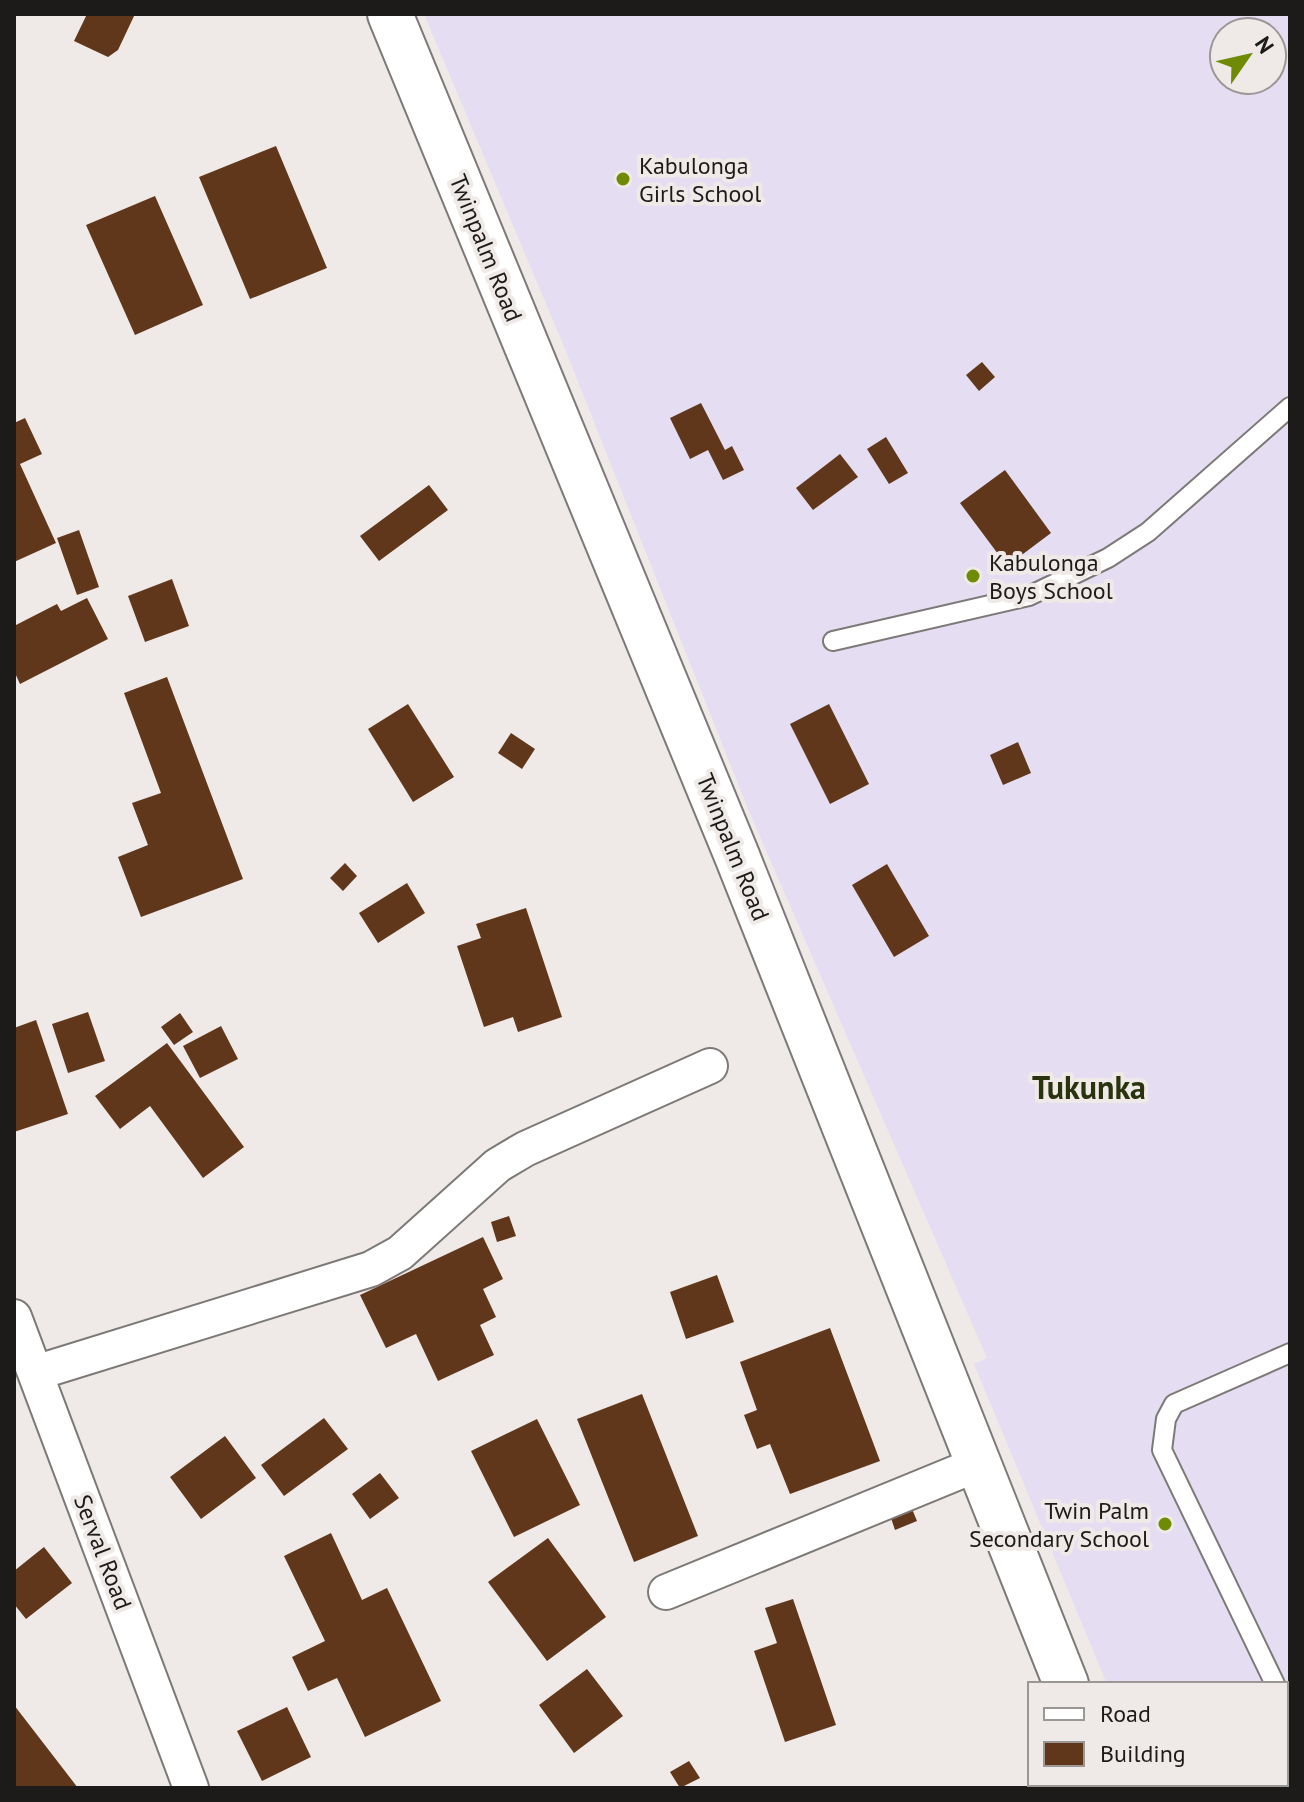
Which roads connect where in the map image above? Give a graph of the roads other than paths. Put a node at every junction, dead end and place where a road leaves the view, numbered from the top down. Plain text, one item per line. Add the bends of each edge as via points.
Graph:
1 (390, 14) edge
2 (1290, 407) edge
3 (833, 641) dead end
4 (710, 1066) dead end
5 (14, 1317) edge
6 (1290, 1353) edge
7 (35, 1373) junction
8 (978, 1464) junction
9 (666, 1592) dead end
10 (1065, 1682) edge
11 (1274, 1682) edge
12 (191, 1788) edge

1 - 8 main road, Twinpalm Road via 731,841
2 - 3 lane via 1148,532 1108,558 1029,596
4 - 7 street via 512,1157 400,1253 371,1269
5 - 7 street, Serval Road
6 - 11 lane via 1174,1404 1162,1450
7 - 12 street, Serval Road
8 - 9 street
8 - 10 main road, Twinpalm Road

